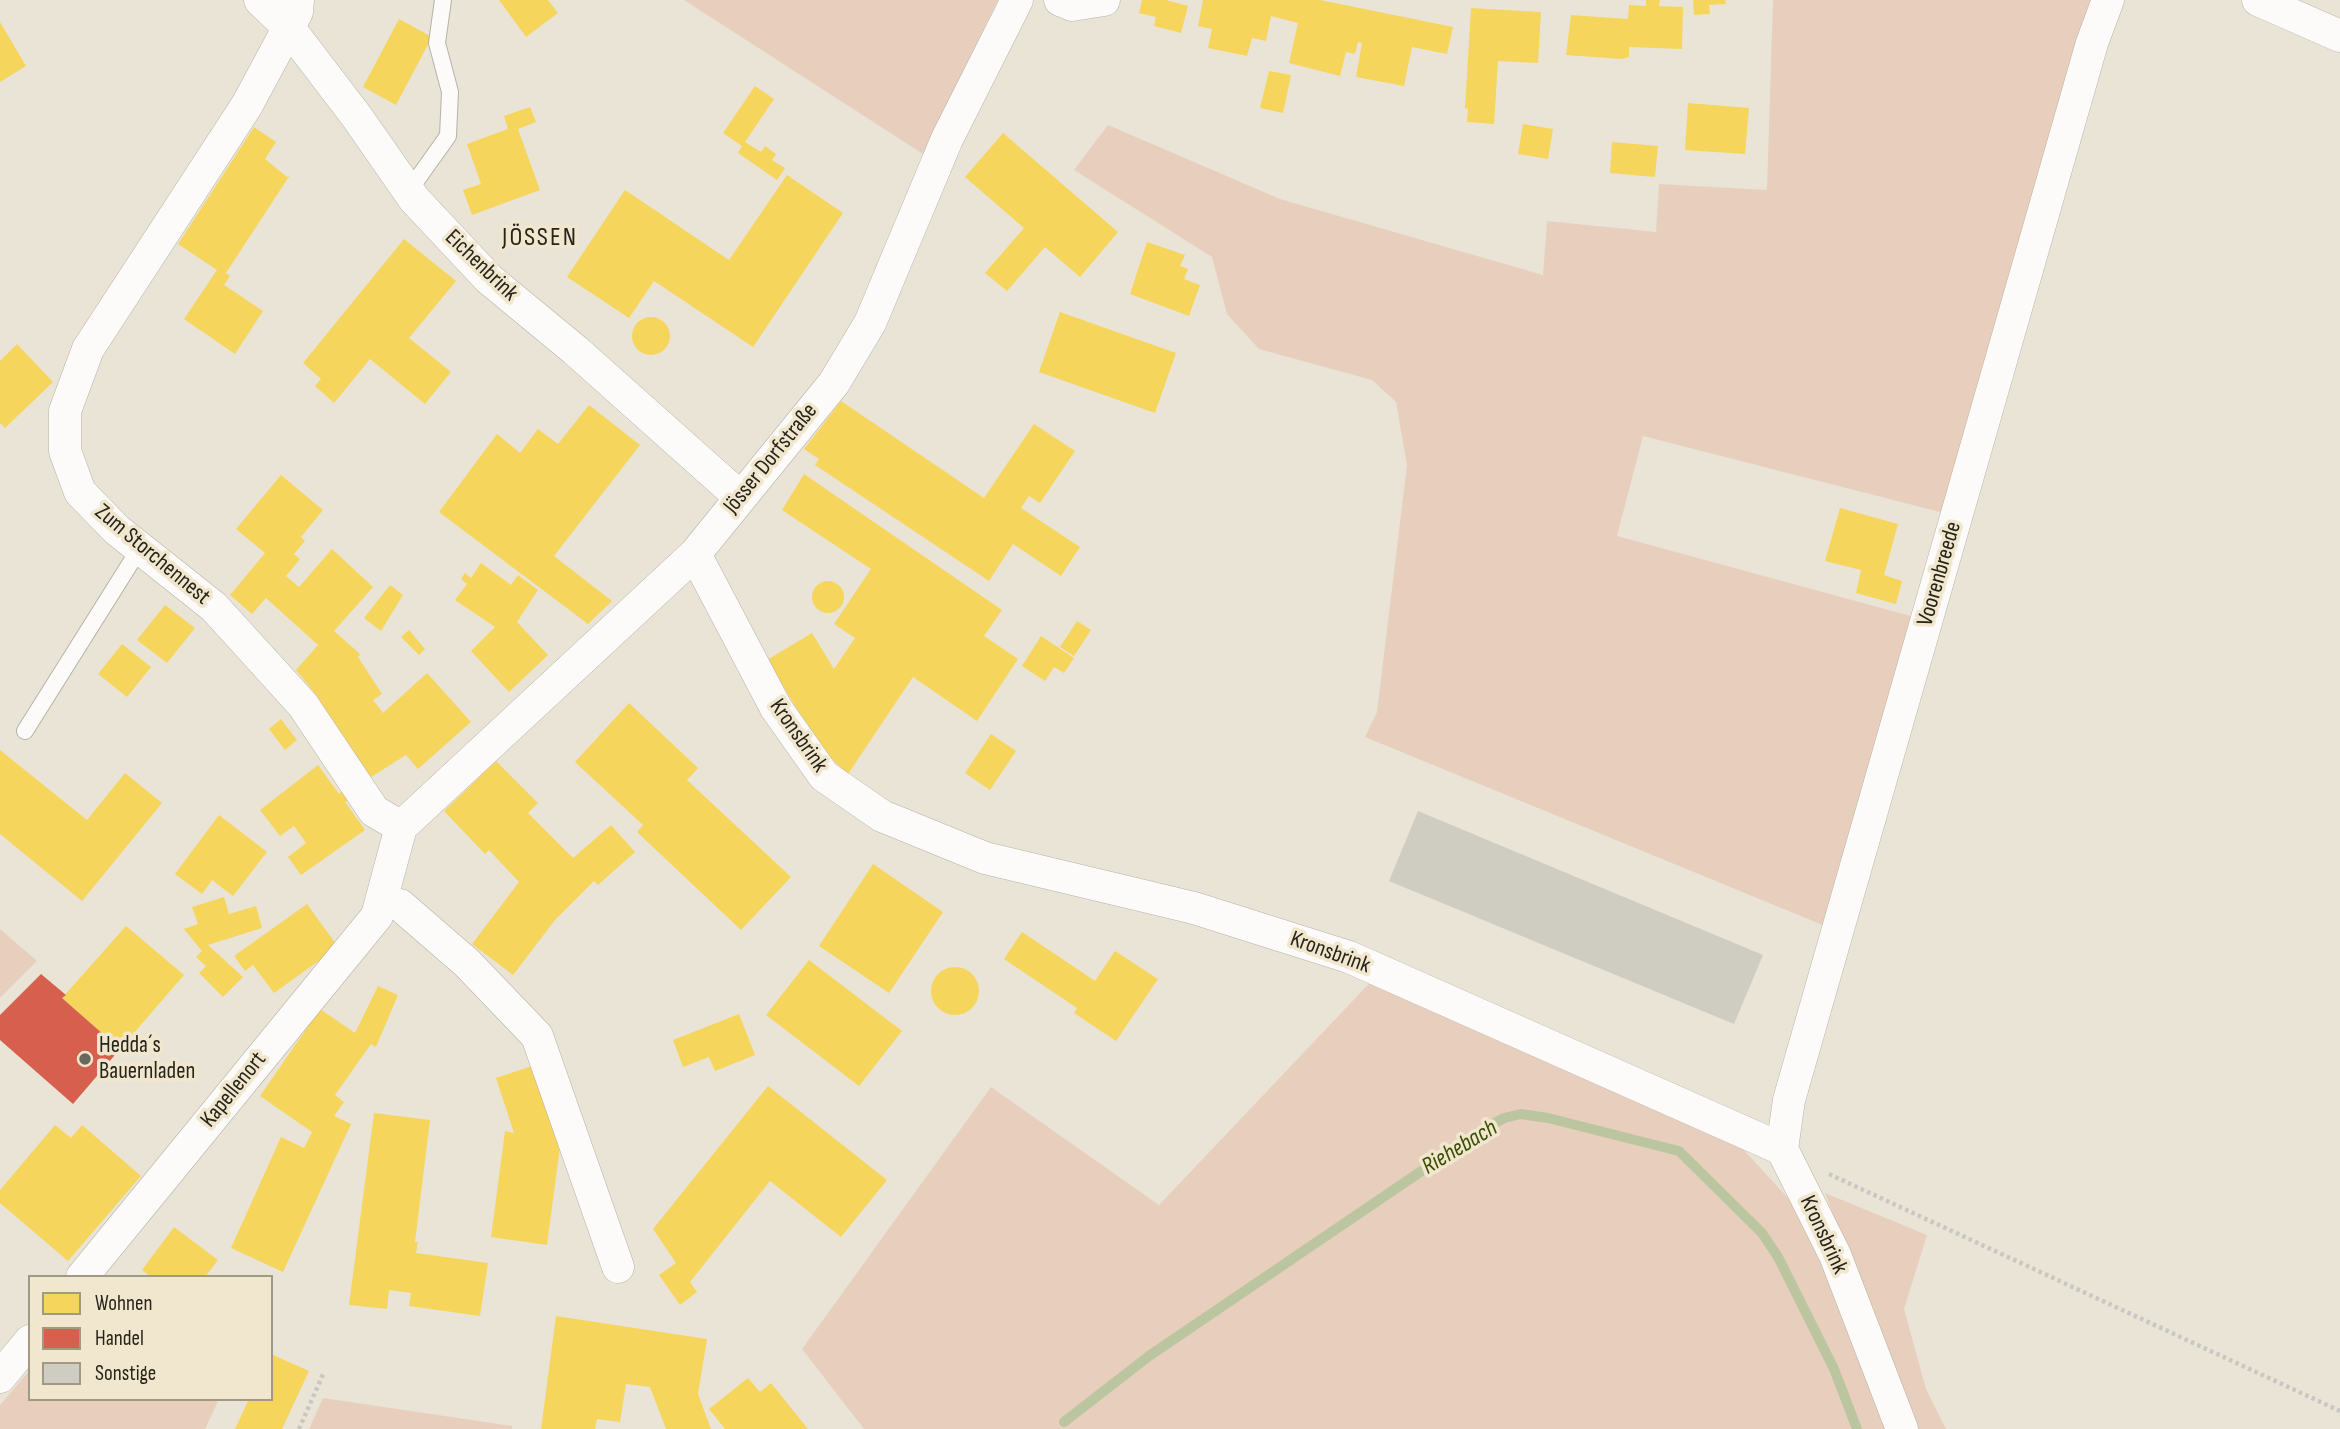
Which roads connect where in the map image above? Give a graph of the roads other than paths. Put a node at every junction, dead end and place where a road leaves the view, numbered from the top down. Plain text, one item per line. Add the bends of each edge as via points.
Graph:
1 (260, 0) edge
2 (443, 0) edge
3 (1017, 0) edge
4 (1060, 0) edge
5 (1104, 0) edge
6 (2108, 0) edge
7 (2258, 0) edge
8 (293, 14) edge
9 (2340, 36) edge
10 (408, 191) junction
11 (740, 497) junction
12 (140, 548) junction
13 (695, 554) junction
14 (25, 731) dead end
15 (401, 827) junction
16 (382, 902) junction
17 (1782, 1149) junction
18 (618, 1267) dead end
19 (84, 1275) edge
20 (28, 1342) edge
21 (0, 1377) edge
22 (1902, 1429) edge

1 - 8 street, Eichenbrink
2 - 10 lane via 437,43 450,92 448,136
3 - 11 street, Jösser Dorfstraße via 947,139 870,323 834,383
4 - 5 street via 1072,5
6 - 17 street, Voorenbreede via 1789,1100
7 - 9 street
8 - 10 street, Eichenbrink
8 - 12 street, Zum Storchennest via 247,105 88,349 65,411 65,452 80,492
10 - 11 street, Eichenbrink via 489,279
11 - 13 street, Jösser Dorfstraße
12 - 14 lane
12 - 15 street, Zum Storchennest via 214,607 303,705 374,811
13 - 15 street, Jösser Dorfstraße
13 - 17 street, Kronsbrink via 776,708 824,776 882,817 985,858 1194,908 1349,957
15 - 16 street, Kapellenort
16 - 18 street via 400,905 467,962 537,1036
16 - 19 street, Kapellenort via 377,916
17 - 22 street, Kronsbrink via 1835,1255
20 - 21 street

